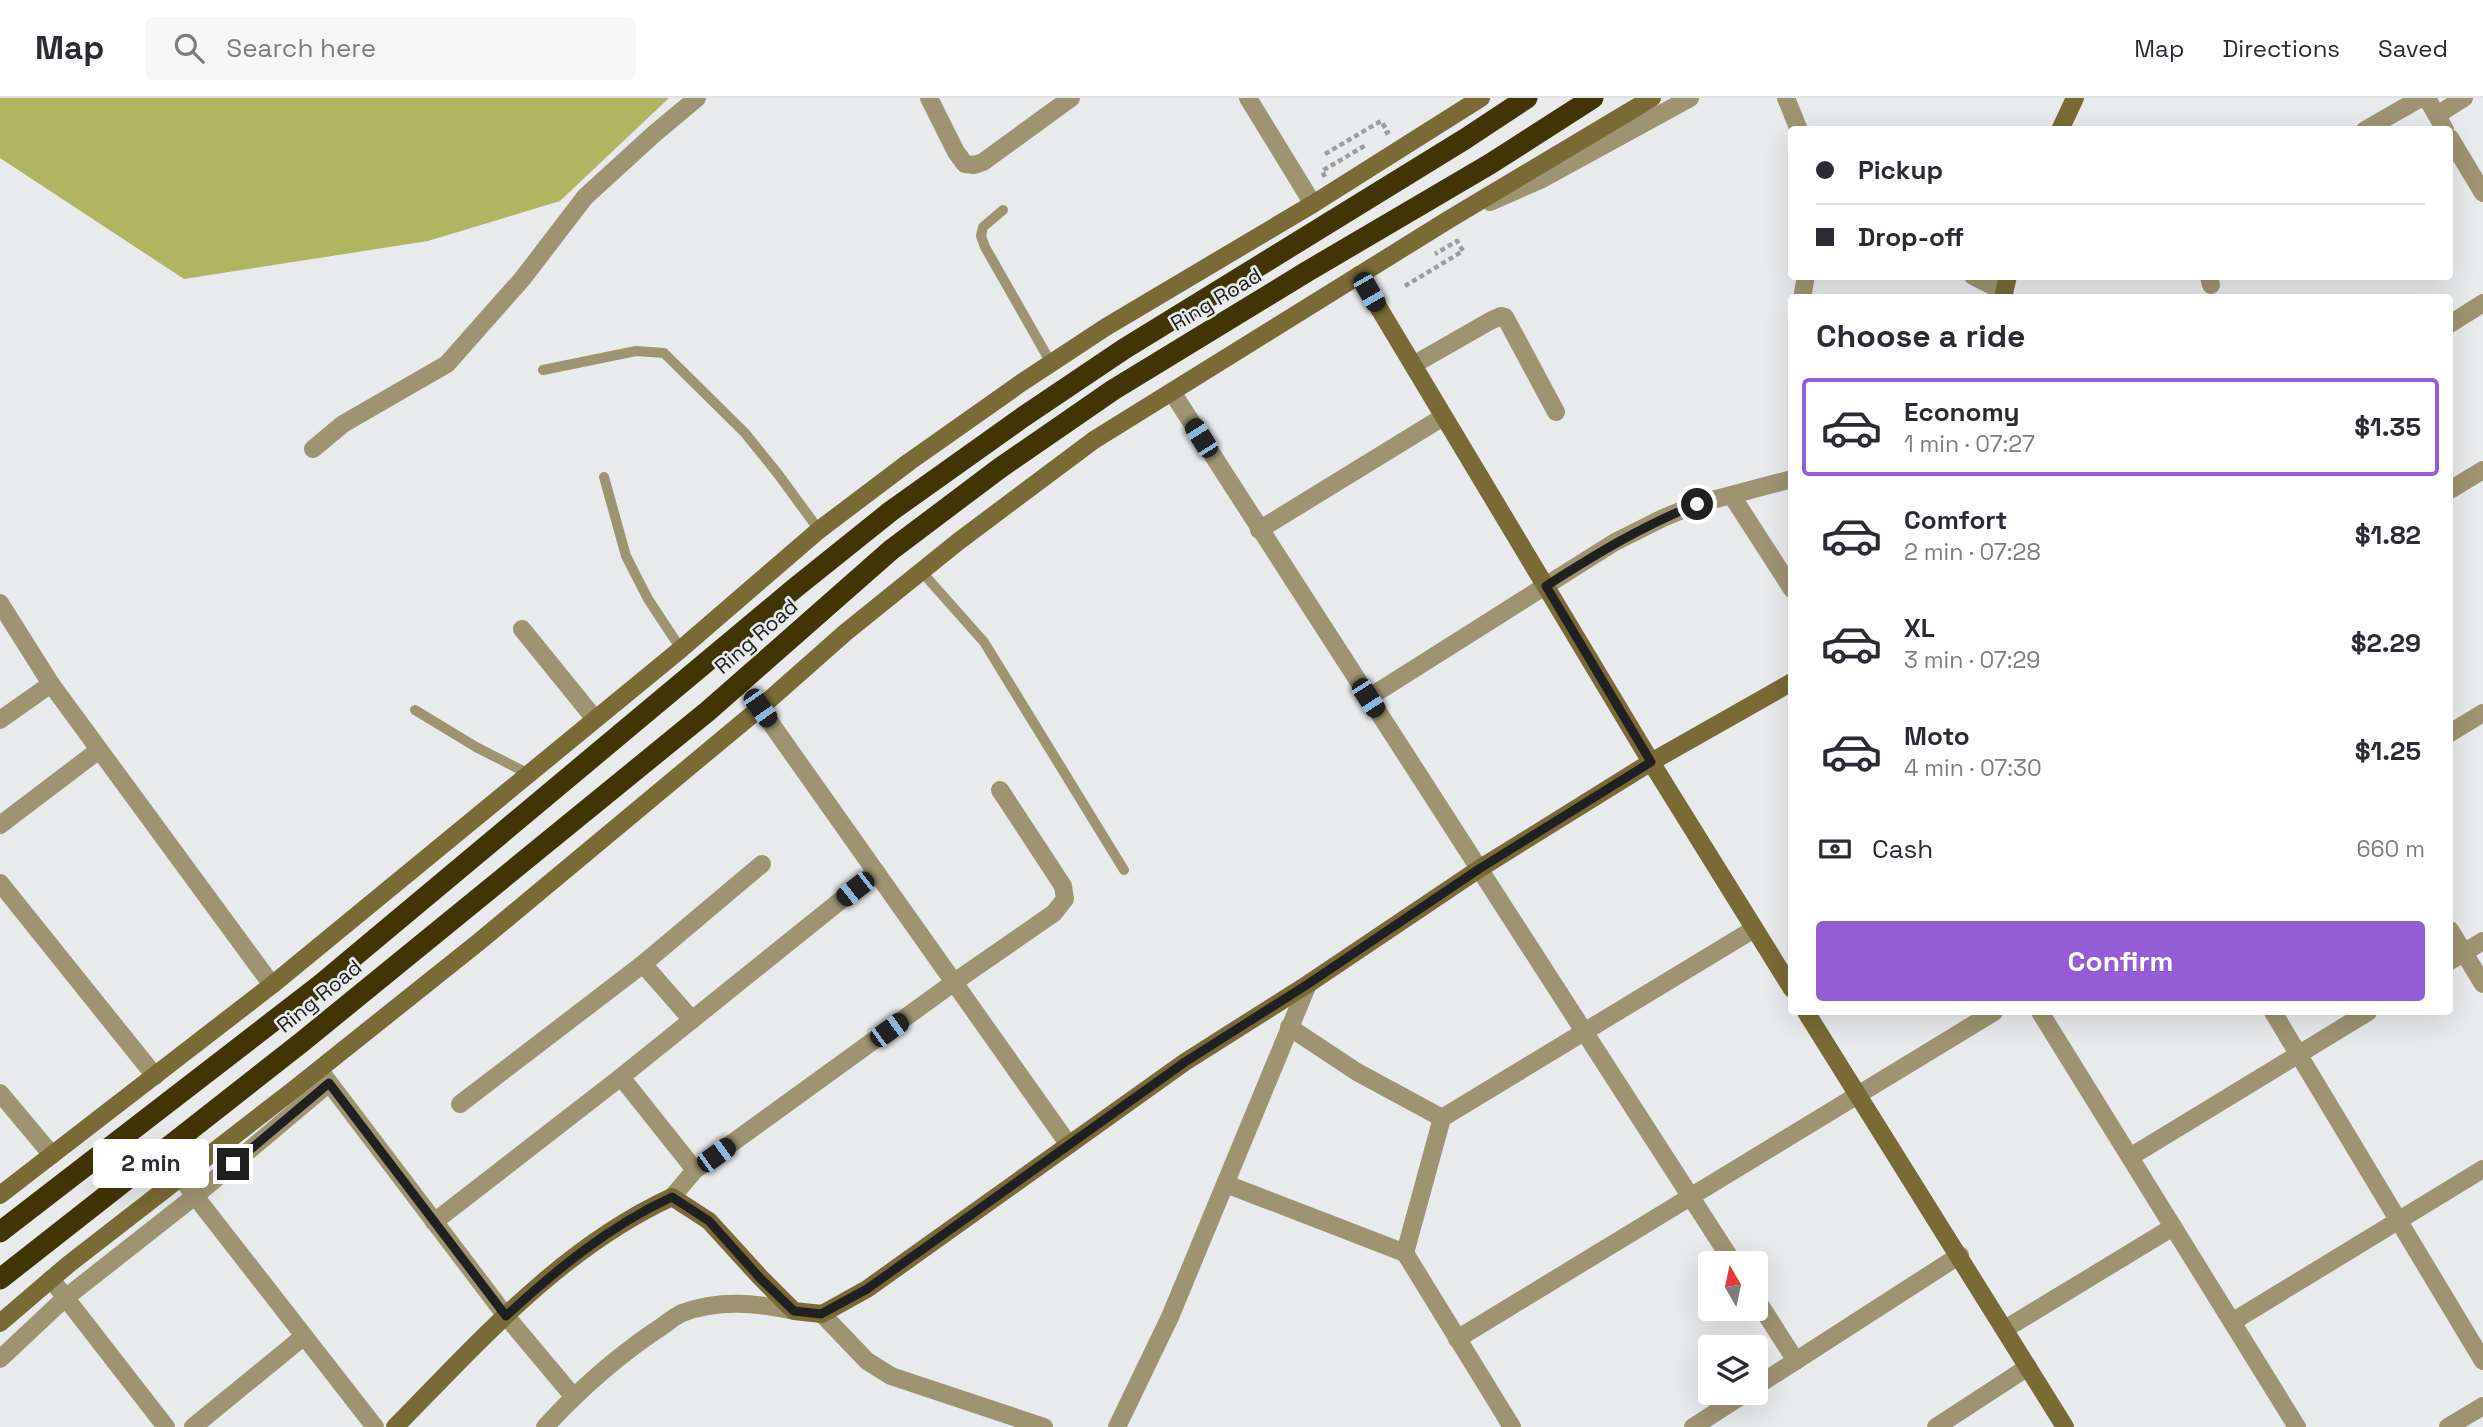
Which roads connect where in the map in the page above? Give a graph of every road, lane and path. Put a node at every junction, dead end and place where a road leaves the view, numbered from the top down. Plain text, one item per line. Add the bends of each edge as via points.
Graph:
1 (696, 98) edge
2 (929, 98) edge
3 (1071, 98) edge
4 (1248, 98) edge
5 (1481, 98) edge
6 (1527, 98) edge
7 (1593, 98) edge
8 (1652, 98) edge
9 (1690, 98) edge
10 (1786, 98) edge
11 (2075, 98) edge
12 (2421, 98) edge
13 (2427, 98) edge
14 (2464, 98) edge
15 (2441, 122) edge
16 (1797, 126) edge
17 (2062, 126) edge
18 (2372, 126) edge
19 (2453, 143) edge
20 (1325, 154) dead end
21 (1322, 171) dead end
22 (2483, 193) edge
23 (1313, 204) junction
24 (1003, 210) dead end
25 (1448, 220) junction
26 (1434, 254) dead end
27 (1359, 275) junction
28 (1983, 280) edge
29 (1405, 286) dead end
30 (2005, 289) edge
31 (2483, 303) edge
32 (2453, 322) edge
33 (1051, 363) junction
34 (1413, 365) junction
35 (543, 370) dead end
36 (1171, 392) junction
37 (1556, 412) dead end
38 (1443, 417) junction
39 (313, 449) dead end
40 (2483, 470) edge
41 (604, 477) dead end
42 (1788, 480) edge
43 (2453, 488) edge
44 (1732, 496) junction
45 (819, 530) junction
46 (1259, 530) junction
47 (921, 571) junction
48 (1788, 583) edge
49 (1546, 586) junction
50 (0, 603) edge
51 (522, 629) dead end
52 (681, 649) junction
53 (51, 684) junction
54 (1788, 684) edge
55 (1368, 698) junction
56 (760, 708) junction
57 (415, 710) dead end
58 (2483, 713) edge
59 (595, 719) junction
60 (0, 720) edge
61 (2453, 731) edge
62 (99, 750) junction
63 (1651, 762) junction
64 (529, 774) junction
65 (1000, 790) dead end
66 (0, 825) edge
67 (762, 864) dead end
68 (1479, 869) junction
69 (1124, 870) dead end
70 (876, 872) junction
71 (0, 883) edge
72 (1754, 929) junction
73 (2483, 941) edge
74 (2457, 957) edge
75 (643, 964) junction
76 (953, 983) junction
77 (1788, 983) edge
78 (1308, 984) junction
79 (2483, 984) edge
80 (272, 985) junction
81 (1808, 1015) edge
82 (1989, 1015) edge
83 (2042, 1015) edge
84 (2275, 1015) edge
85 (2363, 1015) edge
86 (692, 1020) junction
87 (1289, 1027) junction
88 (1583, 1030) junction
89 (2299, 1054) junction
90 (155, 1076) junction
91 (324, 1076) junction
92 (621, 1077) junction
93 (0, 1093) edge
94 (1858, 1094) junction
95 (460, 1104) dead end
96 (1441, 1118) junction
97 (1069, 1145) junction
98 (52, 1155) junction
99 (2130, 1157) junction
100 (2483, 1169) edge
101 (695, 1170) junction
102 (181, 1178) junction
103 (1226, 1184) junction
104 (0, 1195) edge
105 (195, 1196) junction
106 (672, 1197) junction
107 (1692, 1198) junction
108 (2399, 1221) junction
109 (434, 1222) junction
110 (2173, 1227) junction
111 (0, 1232) edge
112 (1726, 1251) edge
113 (1405, 1253) junction
114 (1960, 1255) junction
115 (0, 1279) edge
116 (51, 1279) junction
117 (64, 1299) junction
118 (794, 1311) junction
119 (821, 1314) junction
120 (506, 1316) junction
121 (1768, 1317) edge
122 (2232, 1322) junction
123 (0, 1323) edge
124 (2005, 1329) junction
125 (303, 1336) junction
126 (1457, 1339) junction
127 (0, 1359) edge
128 (1796, 1361) junction
129 (2483, 1361) edge
130 (2028, 1367) junction
131 (1768, 1379) edge
132 (573, 1396) junction
133 (1727, 1405) edge
134 (2483, 1406) edge
135 (997, 1419) edge
136 (166, 1427) edge
137 (194, 1427) edge
138 (375, 1427) edge
139 (395, 1427) edge
140 (545, 1427) edge
141 (1044, 1427) edge
142 (1116, 1427) edge
143 (1512, 1427) edge
144 (1693, 1427) edge
145 (1936, 1427) edge
146 (2065, 1427) edge
147 (2297, 1427) edge
148 (2448, 1427) edge

1 - 39 street via 585,197 523,278 447,365 343,424
2 - 3 street via 956,152 965,164 974,165
4 - 23 street
5 - 23 street
6 - 111 highway, Ring Road via 1124,349 891,511 320,985
7 - 115 highway, Ring Road via 1114,390 935,517 708,711 302,1042
8 - 25 street
9 - 25 street via 1540,180
10 - 16 street
11 - 17 street
12 - 18 street
13 - 15 street
14 - 15 street
19 - 22 street
20 - 21 path via 1381,121 1388,132
23 - 33 street
24 - 33 lane via 983,227 981,236
25 - 27 street
26 - 29 path via 1457,241 1463,251
27 - 34 street
27 - 36 street
28 - 30 street
31 - 32 street
33 - 45 street
34 - 37 street via 1496,317 1505,317
34 - 38 street
35 - 45 lane via 636,351 664,353 745,433
36 - 46 street
36 - 47 street via 1094,440
38 - 46 street
38 - 49 street
40 - 43 street
41 - 52 lane via 626,556
42 - 44 street
44 - 48 street
44 - 49 street via 1663,518
45 - 52 street
46 - 55 street
47 - 56 street
47 - 69 lane via 984,642
49 - 55 street
49 - 63 street
50 - 53 street
51 - 59 street
52 - 59 street
53 - 60 street
53 - 62 street
54 - 63 street
55 - 68 street
56 - 70 street
56 - 91 street
57 - 64 lane
58 - 61 street
59 - 64 street
62 - 66 street
62 - 80 street
63 - 68 street
63 - 72 street
64 - 80 street
65 - 76 street via 1063,886 1065,899 1054,913
67 - 75 street
68 - 78 street
68 - 88 street
70 - 76 street
70 - 86 street
71 - 90 street
72 - 77 street
72 - 88 street
73 - 74 street
74 - 79 street
75 - 86 street
75 - 95 street
76 - 97 street
76 - 101 street
78 - 87 street
78 - 97 street via 1185,1062
80 - 90 street
81 - 94 street
82 - 94 street
83 - 99 street
84 - 89 street
85 - 89 street
86 - 92 street
87 - 96 street via 1357,1072
87 - 103 street
88 - 96 street
88 - 107 street
89 - 99 street
89 - 108 street
90 - 98 street
91 - 102 street
91 - 105 street
91 - 109 street
92 - 101 street
92 - 109 street
93 - 98 street
94 - 107 street
94 - 114 street
96 - 113 street
97 - 119 street via 867,1289
98 - 104 street
99 - 110 street
100 - 108 street
101 - 106 street
102 - 105 street
102 - 116 street
103 - 113 street
103 - 142 street via 1170,1317
105 - 117 street
105 - 125 street
106 - 118 street via 709,1221
106 - 120 street via 558,1269
107 - 112 street
107 - 126 street
108 - 122 street
108 - 129 street
109 - 120 street
110 - 122 street
110 - 124 street
113 - 126 street
114 - 124 street
114 - 128 street
116 - 117 street
116 - 123 street
117 - 127 street
117 - 136 street
118 - 119 street
118 - 132 street via 754,1303 718,1304 681,1314
119 - 135 street via 867,1361 891,1376
120 - 132 street
120 - 139 street
121 - 128 street
122 - 147 street
124 - 130 street
125 - 137 street
125 - 138 street
126 - 143 street
128 - 131 street
130 - 145 street
130 - 146 street
132 - 140 street
133 - 144 street
134 - 148 street
135 - 141 street

